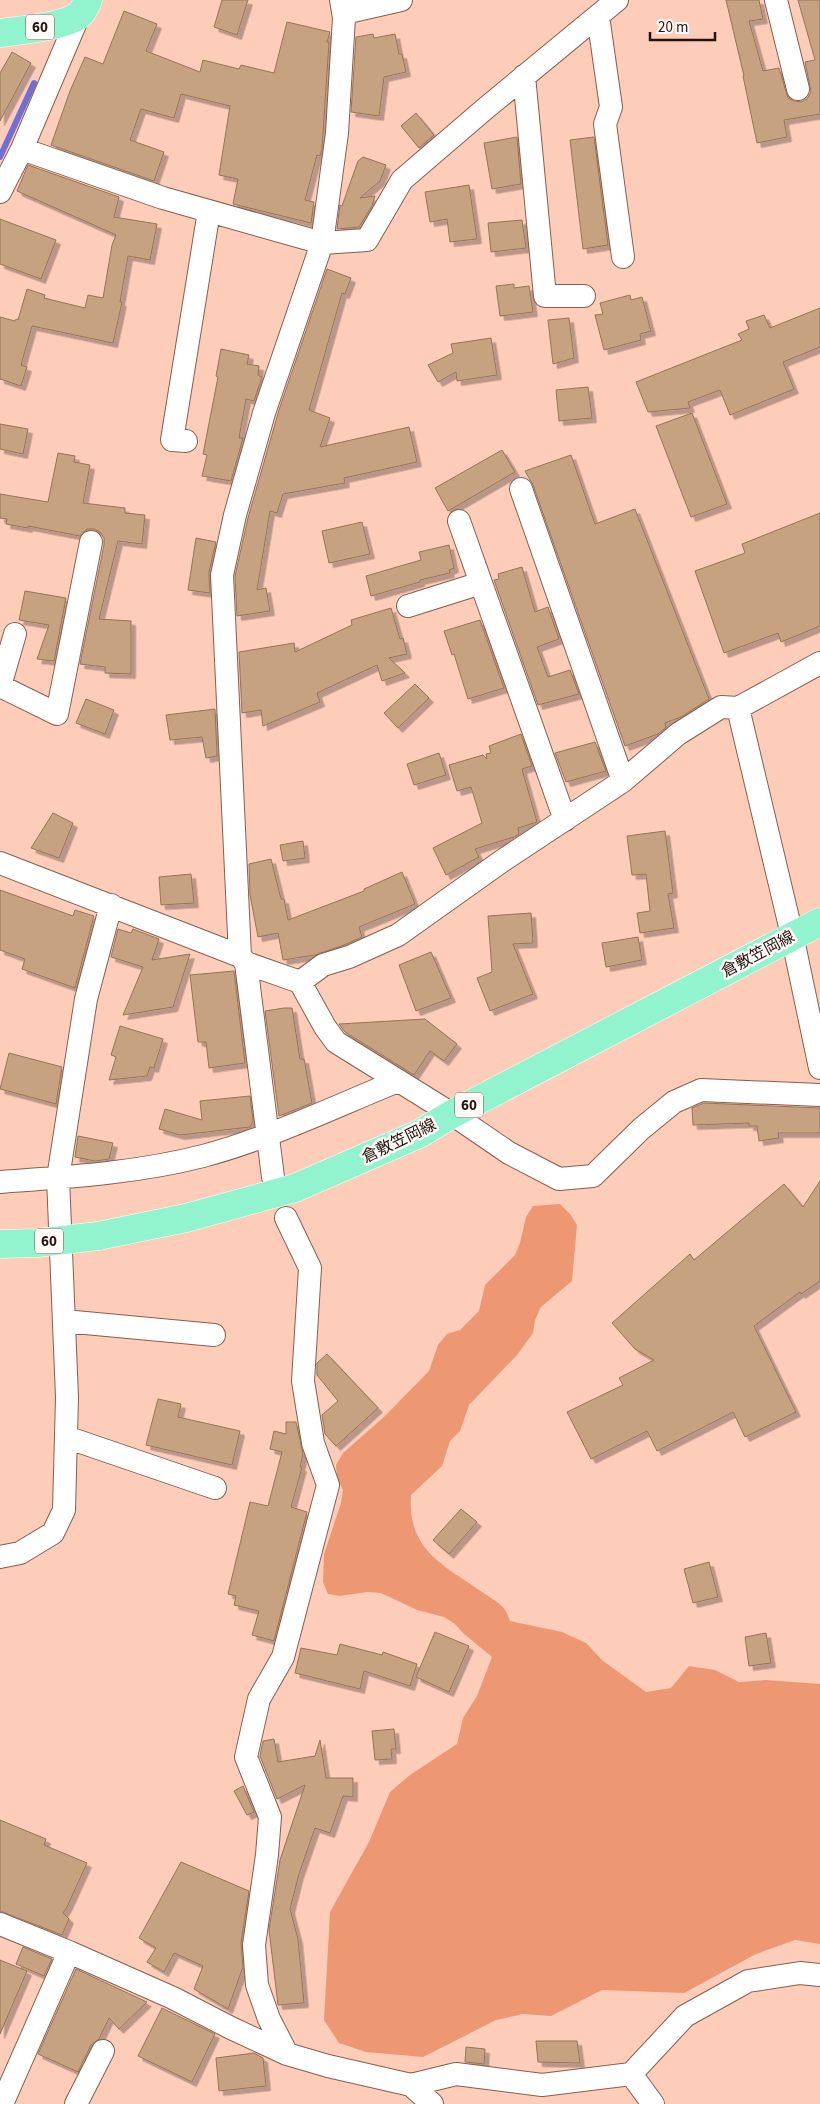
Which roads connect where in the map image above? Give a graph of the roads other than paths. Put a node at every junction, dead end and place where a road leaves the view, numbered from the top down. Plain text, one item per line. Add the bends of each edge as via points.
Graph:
1 (400, 0) edge
2 (617, 0) edge
3 (776, 0) edge
4 (342, 6) edge
5 (83, 8) edge
6 (598, 16) junction
7 (0, 33) edge
8 (524, 76) junction
9 (798, 89) dead end
10 (22, 149) junction
11 (0, 192) edge
12 (209, 211) junction
13 (322, 243) junction
14 (623, 257) dead end
15 (584, 296) dead end
16 (186, 441) dead end
17 (521, 489) dead end
18 (459, 521) dead end
19 (91, 542) dead end
20 (481, 583) junction
21 (408, 606) dead end
22 (15, 634) dead end
23 (820, 662) edge
24 (0, 686) edge
25 (738, 708) junction
26 (623, 781) junction
27 (565, 820) junction
28 (0, 863) edge
29 (111, 905) junction
30 (820, 922) edge
31 (792, 935) junction
32 (243, 960) junction
33 (300, 982) junction
34 (820, 1068) edge
35 (398, 1081) junction
36 (820, 1095) edge
37 (452, 1114) junction
38 (268, 1134) junction
39 (273, 1177) dead end
40 (58, 1178) junction
41 (0, 1182) edge
42 (286, 1218) dead end
43 (0, 1244) edge
44 (64, 1321) junction
45 (214, 1334) dead end
46 (66, 1436) junction
47 (215, 1488) dead end
48 (0, 1557) edge
49 (0, 1924) edge
50 (69, 1952) junction
51 (820, 1975) edge
52 (103, 2051) dead end
53 (288, 2054) junction
54 (631, 2074) junction
55 (411, 2085) junction
56 (2, 2104) edge
57 (76, 2104) edge
58 (432, 2104) edge
59 (653, 2104) edge

1 - 4 street
2 - 6 street
3 - 9 street
4 - 13 street via 337,133
5 - 7 main road, 60 via 65,21
5 - 10 street
6 - 8 street
6 - 14 street via 610,107 605,124
8 - 13 street via 402,180 366,240
8 - 15 street via 545,296
10 - 11 street
10 - 12 street
12 - 13 street
12 - 16 street via 172,440
13 - 32 street via 264,413 222,574
17 - 26 street
18 - 20 street
19 - 24 street via 57,714
20 - 21 street
20 - 27 street
22 - 24 street
23 - 25 street
25 - 26 street via 721,707 699,720
25 - 31 street
26 - 27 street
27 - 33 street via 398,935 323,965
28 - 29 street
29 - 32 street
29 - 40 street via 86,999
30 - 31 main road, 倉敷笠岡線 / 60
31 - 34 street
31 - 37 main road, 倉敷笠岡線 / 60
32 - 33 street
32 - 38 street
33 - 35 street via 336,1042
35 - 37 street
35 - 38 street
36 - 37 street via 701,1090 674,1102 593,1176 559,1179 509,1153
37 - 43 main road, 倉敷笠岡線 / 60, bridge via 419,1134 295,1188 186,1218 98,1236
38 - 39 street
38 - 40 street via 203,1156
40 - 41 street
40 - 44 street
42 - 53 street via 310,1268 303,1381 313,1443 328,1486 283,1657 259,1699 246,1757 270,1817 254,1944 257,1985 269,2019
44 - 45 street
44 - 46 street
46 - 47 street
46 - 48 street via 64,1510 53,1533 20,1553
49 - 50 street
50 - 53 street via 174,1998
50 - 56 street
51 - 54 street via 800,1973 748,1980 685,2016
52 - 57 street
53 - 55 street
54 - 55 street via 542,2085 456,2074
54 - 59 street
55 - 58 street

